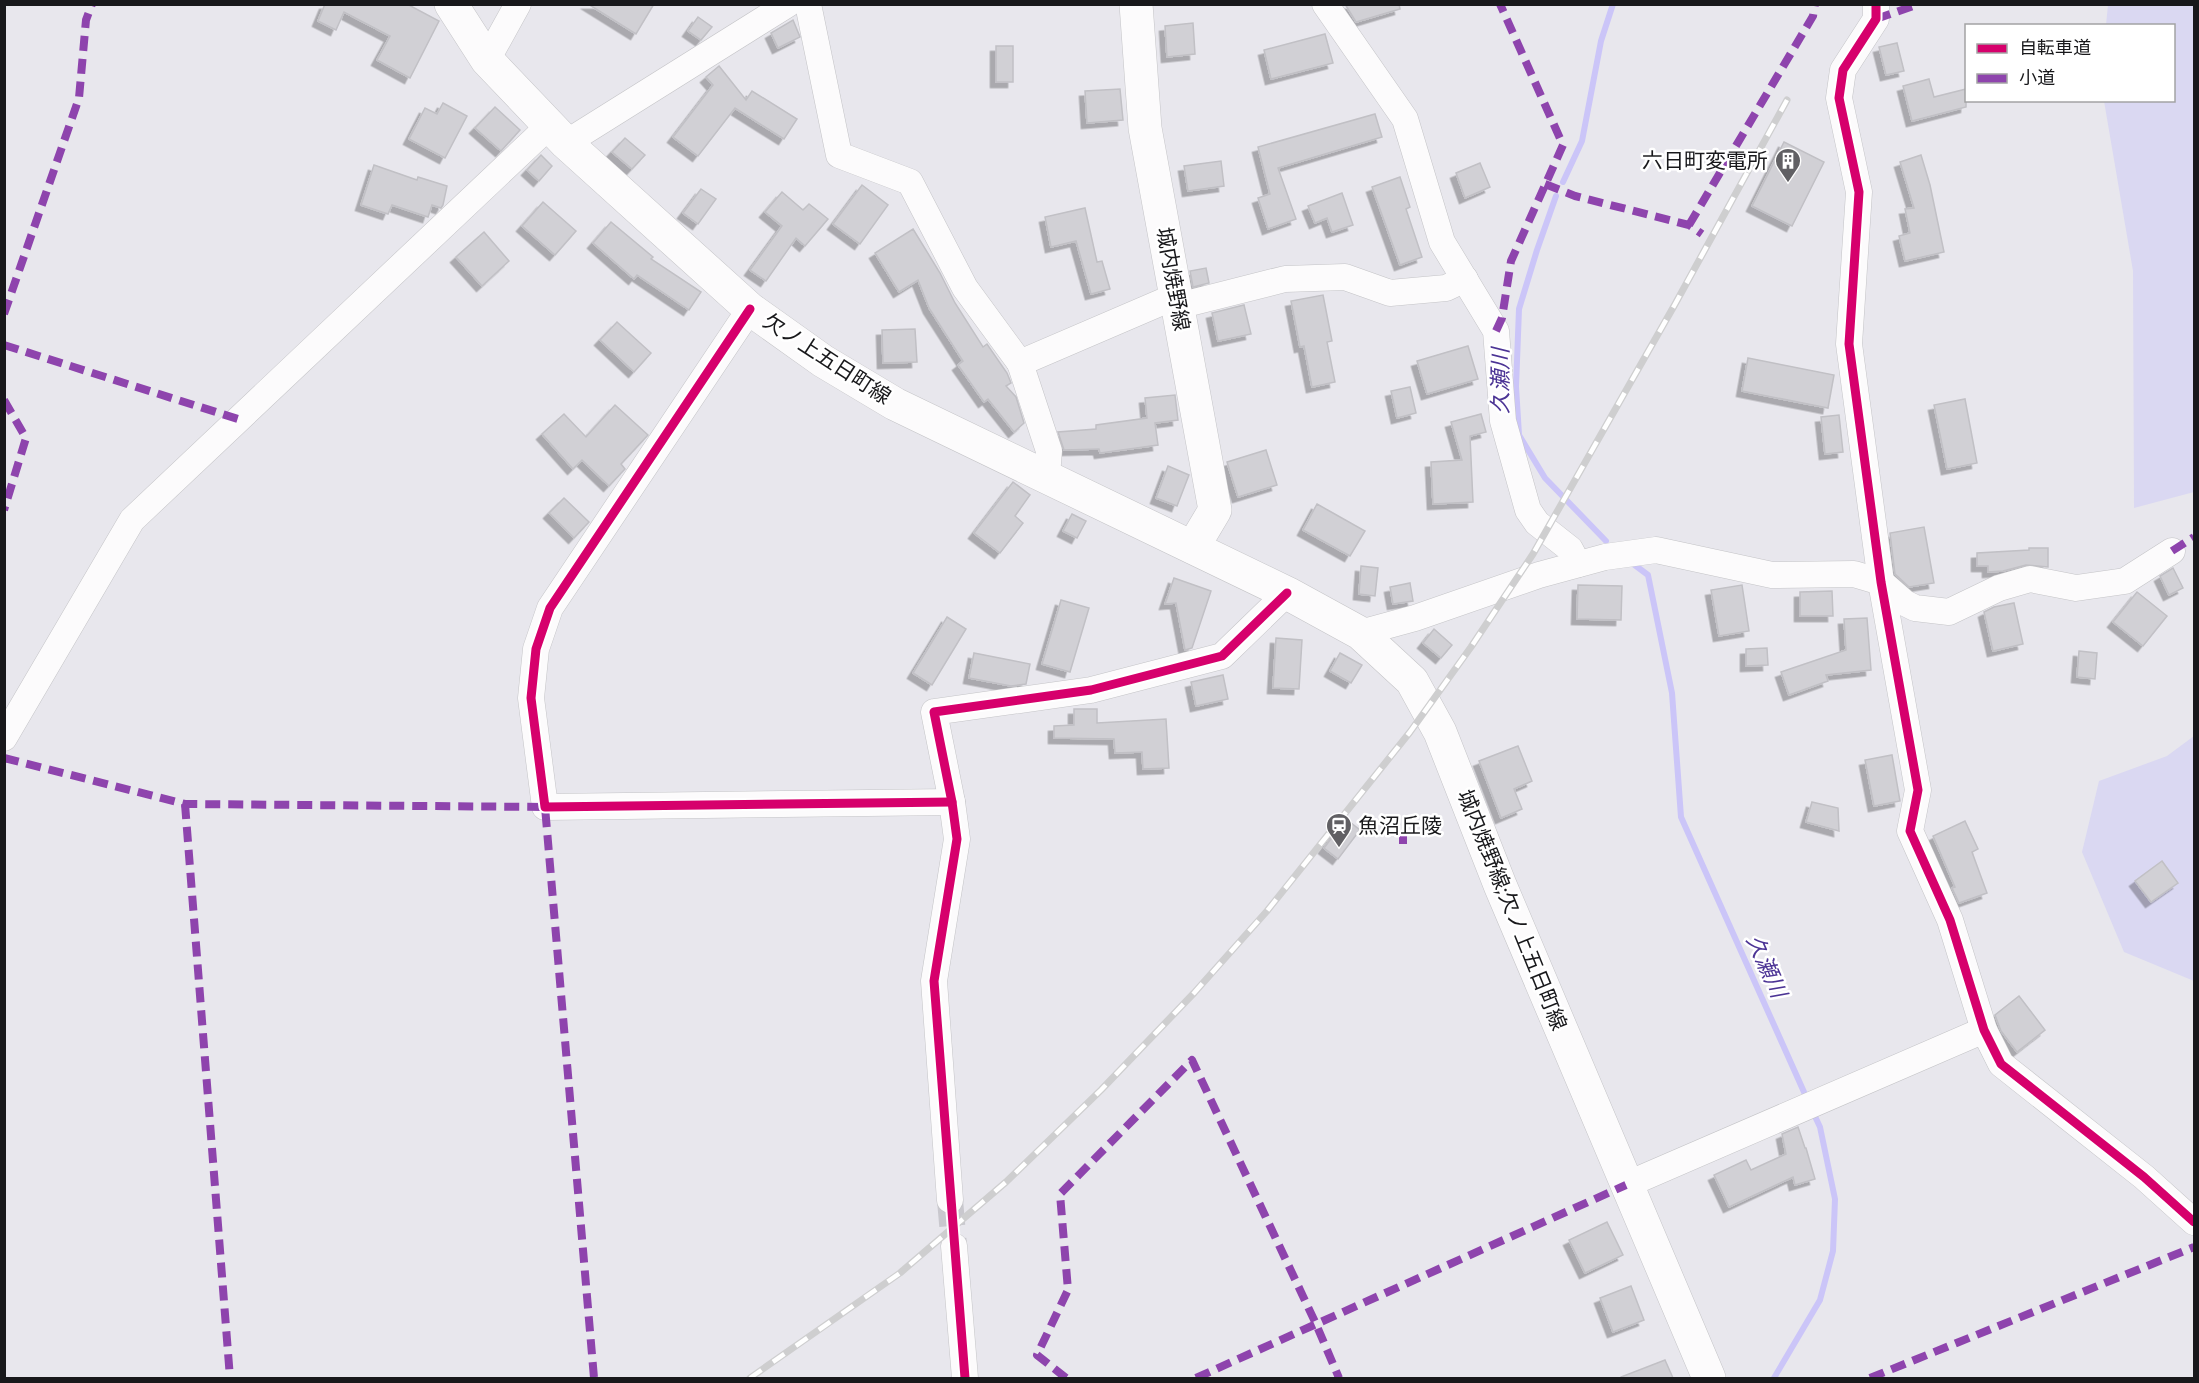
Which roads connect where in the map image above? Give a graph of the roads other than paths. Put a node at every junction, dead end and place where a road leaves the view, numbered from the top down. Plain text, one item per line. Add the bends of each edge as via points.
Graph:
1 (451, 4) edge
2 (518, 4) edge
3 (788, 4) edge
4 (808, 4) edge
5 (1136, 4) edge
6 (1325, 4) edge
7 (1876, 4) edge
8 (487, 60) junction
9 (558, 134) junction
10 (1465, 279) junction
11 (1177, 301) junction
12 (750, 309) junction
13 (1020, 363) junction
14 (1047, 476) junction
15 (1193, 546) junction
16 (2172, 550) dead end
17 (1578, 564) junction
18 (1881, 582) junction
19 (1287, 593) junction
20 (1360, 633) junction
21 (4, 738) edge
22 (952, 802) junction
23 (1983, 1030) junction
24 (1626, 1185) junction
25 (950, 1200) tunnel mouth
26 (2194, 1222) edge
27 (954, 1246) tunnel mouth
28 (965, 1378) edge
29 (1709, 1378) edge

1 - 8 main road, 欠ノ上五日町線
2 - 8 street
3 - 9 street
4 - 13 street via 839,155 910,182 965,288
5 - 11 main road, 城内焼野線 via 1145,128
6 - 10 street via 1405,119 1442,242
7 - 18 street via 1876,19 1843,70 1839,98 1859,192 1849,344
8 - 9 main road, 欠ノ上五日町線
9 - 12 main road, 欠ノ上五日町線
9 - 21 street via 132,520
10 - 11 street via 1446,288 1390,293 1345,278 1285,279
10 - 17 street via 1496,331 1503,421 1528,510 1570,549
11 - 13 street
11 - 15 main road, 城内焼野線 via 1215,510
12 - 14 main road, 欠ノ上五日町線 via 823,361 895,404
12 - 22 street via 550,608 536,649 531,698 545,807
13 - 14 street via 1049,451
14 - 15 main road, 欠ノ上五日町線
15 - 19 main road, 城内焼野線;欠ノ上五日町線
16 - 18 street via 2125,581 2076,588 2030,579 1999,588 1949,612 1915,608
17 - 18 street via 1656,550 1772,575 1854,574
17 - 20 street
18 - 23 street via 1918,790 1910,831 1950,920
19 - 20 main road, 城内焼野線;欠ノ上五日町線
19 - 22 street via 1222,656 1091,690 934,712
20 - 24 main road, 城内焼野線;欠ノ上五日町線 via 1412,681 1440,732
22 - 25 street via 957,839 934,981
23 - 24 street
23 - 26 street via 2001,1064 2144,1177
24 - 29 main road, 城内焼野線;欠ノ上五日町線
27 - 28 street

